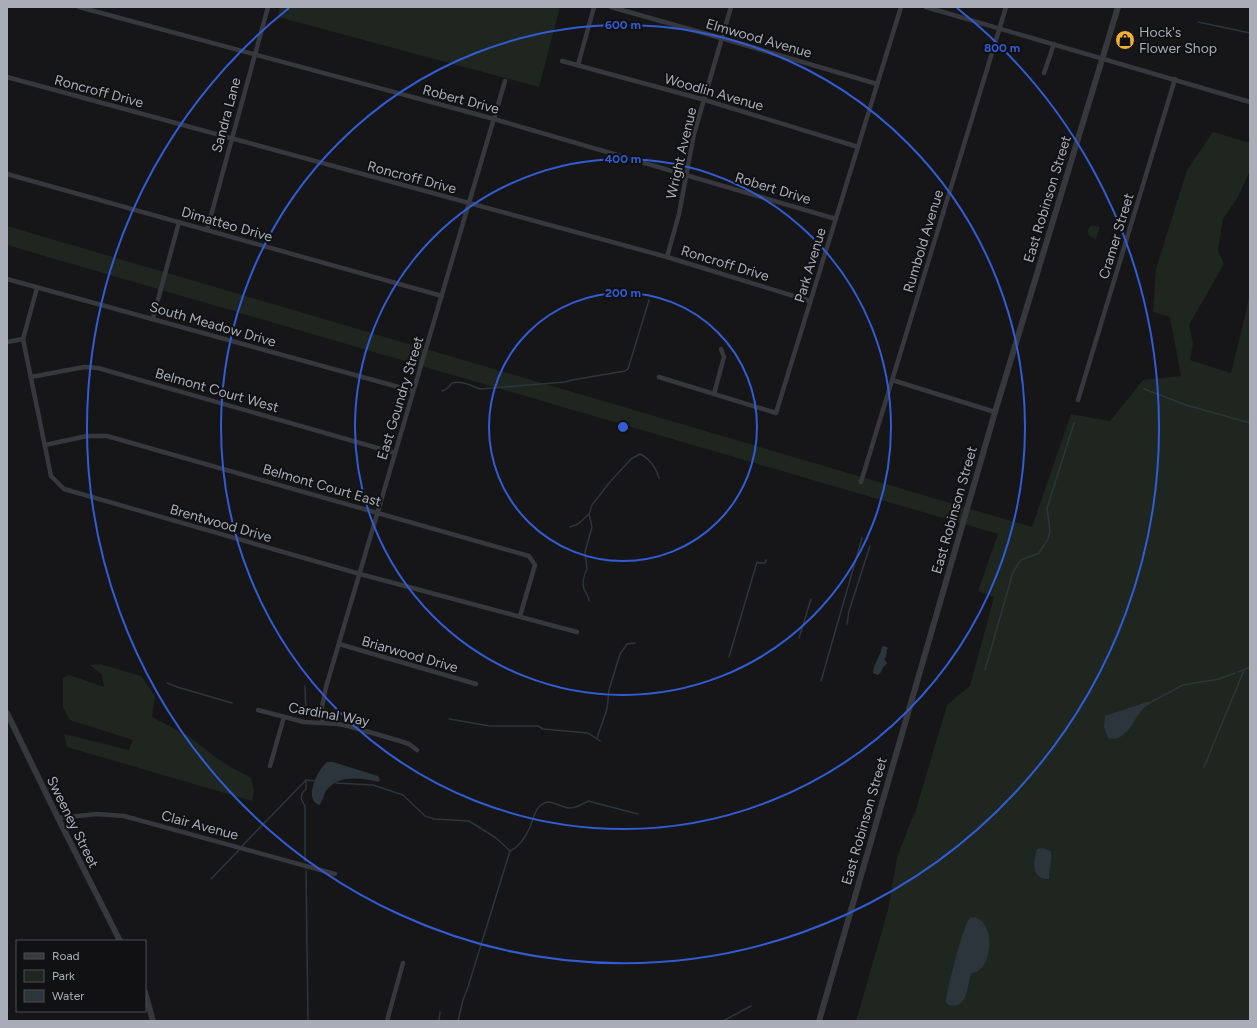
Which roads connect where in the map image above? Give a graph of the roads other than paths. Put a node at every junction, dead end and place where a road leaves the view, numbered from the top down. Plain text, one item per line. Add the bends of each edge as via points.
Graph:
1 (79, 7) edge
2 (268, 7) edge
3 (594, 7) edge
4 (611, 7) edge
5 (731, 7) edge
6 (902, 7) edge
7 (926, 7) edge
8 (1006, 7) edge
9 (1118, 7) edge
10 (1000, 28) junction
11 (722, 38) junction
12 (1054, 44) junction
13 (254, 55) junction
14 (1102, 58) junction
15 (562, 61) dead end
16 (578, 65) junction
17 (1044, 73) dead end
18 (7, 77) edge
19 (1175, 79) junction
20 (505, 81) dead end
21 (877, 84) junction
22 (705, 100) junction
23 (1250, 102) edge
24 (494, 118) junction
25 (231, 139) junction
26 (858, 147) junction
27 (7, 174) edge
28 (687, 174) junction
29 (468, 204) junction
30 (836, 219) junction
31 (179, 222) junction
32 (207, 230) junction
33 (667, 257) junction
34 (7, 279) edge
35 (37, 288) junction
36 (442, 296) junction
37 (810, 301) junction
38 (153, 318) junction
39 (23, 339) junction
40 (7, 342) edge
41 (721, 349) dead end
42 (31, 377) junction
43 (659, 377) dead end
44 (892, 380) junction
45 (413, 391) junction
46 (714, 394) junction
47 (1078, 400) dead end
48 (995, 412) junction
49 (45, 445) junction
50 (395, 453) junction
51 (861, 482) dead end
52 (377, 512) junction
53 (360, 574) junction
54 (520, 616) junction
55 (577, 632) dead end
56 (339, 644) junction
57 (476, 684) dead end
58 (258, 710) dead end
59 (7, 713) edge
60 (284, 717) junction
61 (322, 723) junction
62 (417, 750) dead end
63 (270, 766) dead end
64 (58, 818) junction
65 (335, 874) dead end
66 (119, 940) edge
67 (403, 963) dead end
68 (146, 996) edge
69 (153, 1021) edge
70 (387, 1021) edge
71 (819, 1021) edge

1 - 13 street, Robert Drive
2 - 13 street, Sandra Lane
3 - 16 street
4 - 11 street, Elmwood Avenue
5 - 11 street, Wright Avenue
6 - 21 street, Park Avenue
7 - 10 street
8 - 10 street, Rumbold Avenue
9 - 14 street, East Robinson Street
10 - 12 street
10 - 44 street, Rumbold Avenue
11 - 21 street, Elmwood Avenue
11 - 22 street, Wright Avenue
12 - 14 street
12 - 17 street
13 - 24 street, Robert Drive
13 - 25 street, Sandra Lane
14 - 19 street
14 - 48 street, East Robinson Street
15 - 16 street, Woodlin Avenue
16 - 22 street, Woodlin Avenue
18 - 25 street, Roncroff Drive
19 - 23 street
19 - 47 street, Cramer Street
20 - 24 street, East Goundry Street
21 - 26 street, Park Avenue
22 - 26 street, Woodlin Avenue
22 - 28 street, Wright Avenue via 694,134
24 - 28 street, Robert Drive
24 - 29 street, East Goundry Street
25 - 29 street, Roncroff Drive
25 - 32 street, Sandra Lane
26 - 30 street, Park Avenue
27 - 31 street, Dimatteo Drive
28 - 30 street, Robert Drive
28 - 33 street, Wright Avenue
29 - 33 street, Roncroff Drive
29 - 36 street, East Goundry Street
30 - 37 street, Park Avenue
31 - 32 street, Dimatteo Drive
31 - 38 street
32 - 36 street, Dimatteo Drive
33 - 37 street, Roncroff Drive
34 - 35 street, South Meadow Drive
35 - 38 street, South Meadow Drive
35 - 39 street, Brentwood Drive
36 - 45 street, East Goundry Street
37 - 46 street, Park Avenue via 776,414
38 - 45 street, South Meadow Drive
39 - 40 street
39 - 42 street, Brentwood Drive
41 - 46 street via 724,357
42 - 49 street, Brentwood Drive
42 - 50 street, Belmont Court West via 84,367 98,368
43 - 46 street, Park Avenue
44 - 48 street
44 - 51 street, Rumbold Avenue
45 - 50 street, East Goundry Street
48 - 71 street, East Robinson Street
49 - 52 street, Belmont Court East via 87,436 107,436
49 - 53 street, Brentwood Drive via 51,476 64,489
50 - 52 street, East Goundry Street
52 - 53 street, East Goundry Street
52 - 54 street, Belmont Court East via 529,556 535,565
53 - 54 street, Brentwood Drive
53 - 56 street, East Goundry Street
54 - 55 street, Brentwood Drive
56 - 57 street, Briarwood Drive
56 - 61 street, East Goundry Street via 324,694
58 - 60 street, Cardinal Way
59 - 64 street, Sweeney Street
60 - 61 street, Cardinal Way
60 - 63 street
61 - 62 street, Cardinal Way via 338,724 400,741
64 - 65 street, Clair Avenue via 97,814 124,816
64 - 66 street, Sweeney Street
67 - 70 street
68 - 69 street

